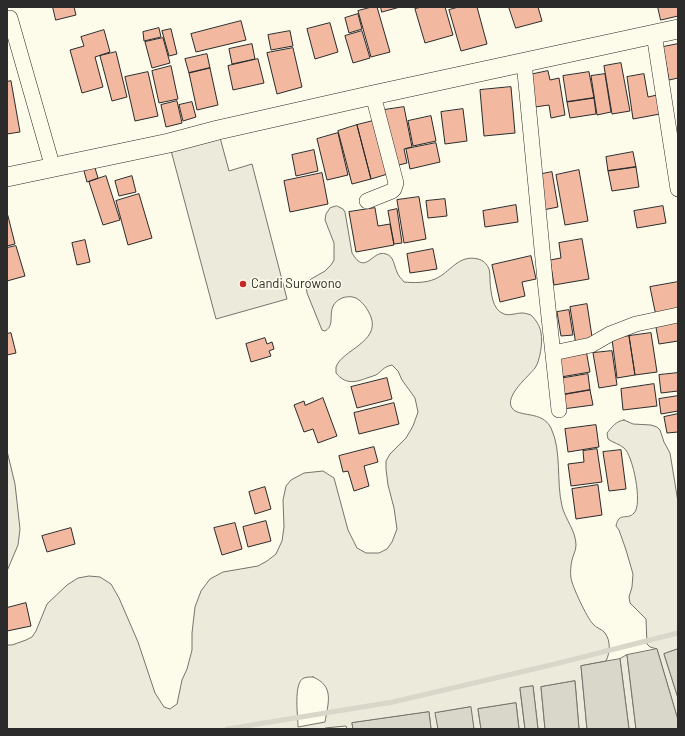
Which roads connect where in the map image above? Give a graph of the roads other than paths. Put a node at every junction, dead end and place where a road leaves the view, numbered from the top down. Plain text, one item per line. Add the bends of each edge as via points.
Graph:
1 (10, 18) dead end
2 (678, 29) edge
3 (654, 34) junction
4 (524, 62) junction
5 (373, 95) junction
6 (53, 168) junction
7 (7, 177) edge
8 (678, 189) edge
9 (367, 201) dead end
10 (678, 315) edge
11 (553, 353) junction
12 (559, 410) dead end

1 - 6 street
2 - 3 street
3 - 4 street
3 - 8 street
4 - 5 street
4 - 11 street
5 - 6 street
5 - 9 street via 396,183 392,191
6 - 7 street
10 - 11 street via 636,324 591,345
11 - 12 street

